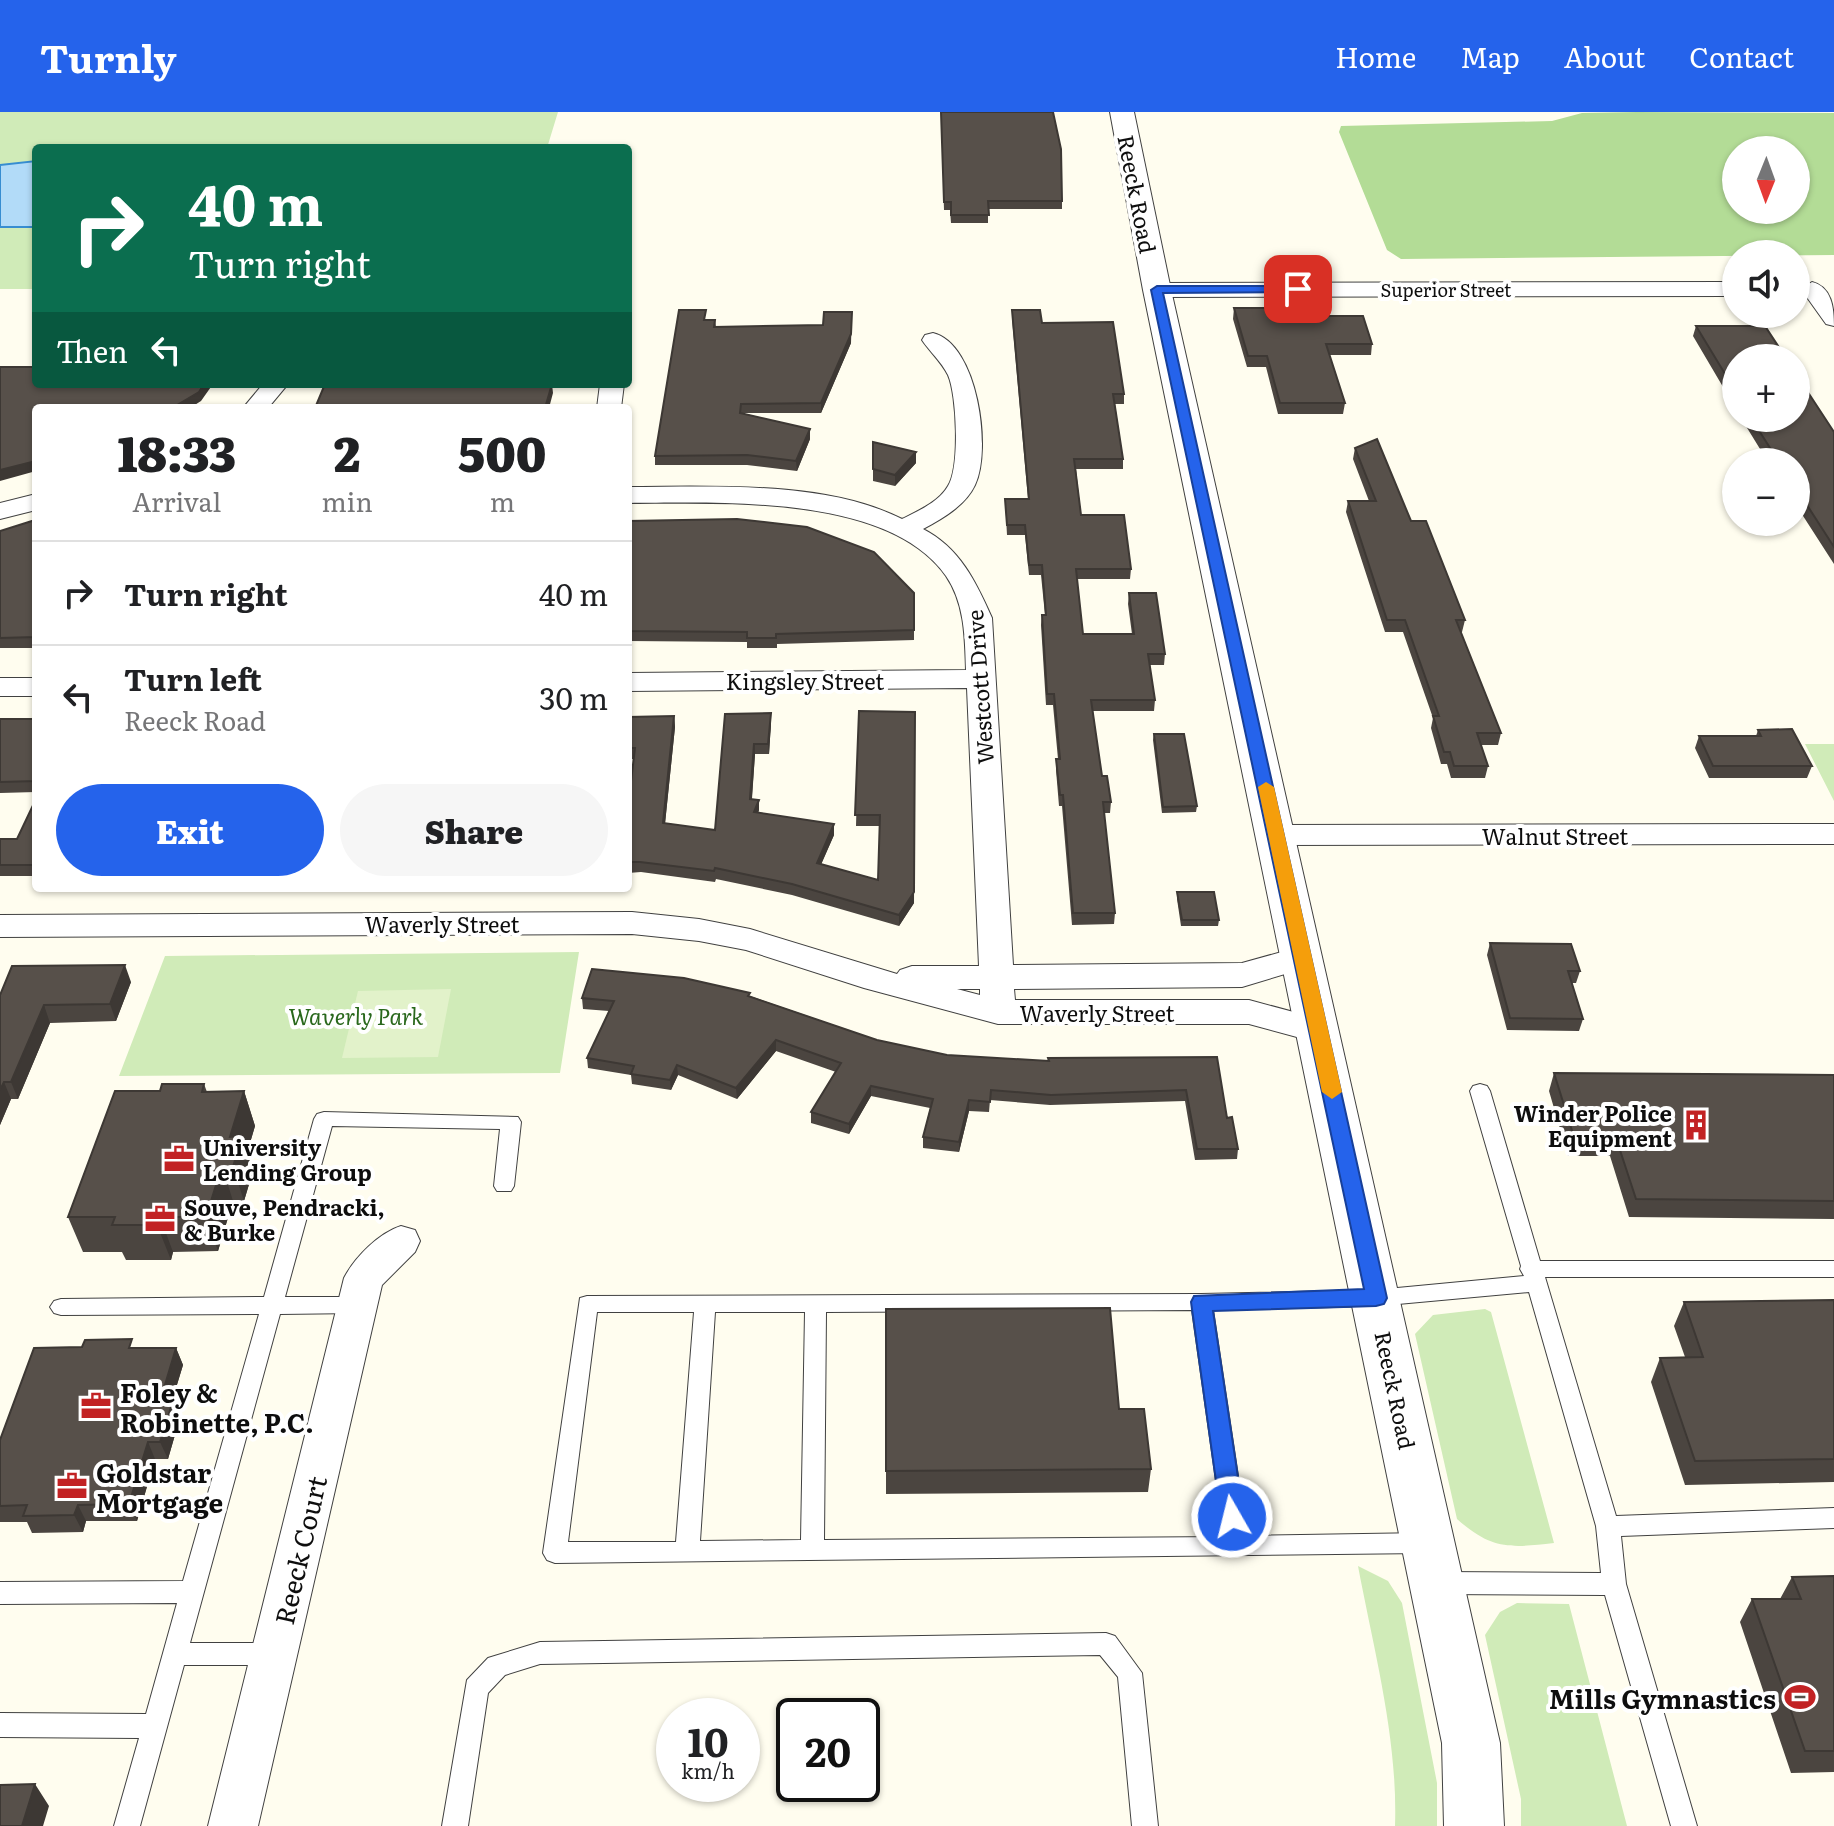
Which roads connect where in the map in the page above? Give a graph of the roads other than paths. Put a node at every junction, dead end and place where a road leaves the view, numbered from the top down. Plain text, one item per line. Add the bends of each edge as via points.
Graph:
1 (1122, 112) edge
2 (1722, 289) edge
3 (1814, 289) edge
4 (1157, 290) junction
5 (1834, 319) edge
6 (933, 340) dead end
7 (272, 388) edge
8 (258, 404) edge
9 (632, 495) edge
10 (32, 503) edge
11 (0, 511) edge
12 (903, 529) junction
13 (981, 679) junction
14 (632, 682) edge
15 (0, 687) edge
16 (32, 687) edge
17 (1834, 834) edge
18 (1277, 835) junction
19 (0, 926) edge
20 (1303, 957) junction
21 (996, 976) junction
22 (876, 980) junction
23 (998, 1012) junction
24 (1319, 1031) junction
25 (1480, 1091) dead end
26 (504, 1186) dead end
27 (401, 1241) dead end
28 (1834, 1269) edge
29 (1532, 1276) junction
30 (1376, 1298) junction
31 (1201, 1302) junction
32 (816, 1304) junction
33 (272, 1305) junction
34 (358, 1305) junction
35 (705, 1305) junction
36 (61, 1307) dead end
37 (1834, 1518) edge
38 (1608, 1526) junction
39 (1237, 1547) junction
40 (812, 1552) junction
41 (687, 1553) junction
42 (1432, 1563) junction
43 (1614, 1584) junction
44 (192, 1592) junction
45 (0, 1593) edge
46 (175, 1654) junction
47 (274, 1654) junction
48 (0, 1725) edge
49 (155, 1726) junction
50 (127, 1826) edge
51 (233, 1826) edge
52 (455, 1826) edge
53 (1145, 1826) edge
54 (1474, 1826) edge
55 (1684, 1826) edge

1 - 4 street, Reeck Road
2 - 4 street, Superior Street
3 - 5 street
4 - 18 street, Reeck Road
6 - 12 street via 963,382 968,468 950,499
7 - 8 street
9 - 12 street, Westcott Drive via 789,498 875,516
10 - 11 street
12 - 13 street, Westcott Drive via 944,557 968,589 978,618
13 - 14 street, Kingsley Street
13 - 21 street, Westcott Drive
15 - 16 street
17 - 18 street, Walnut Street
18 - 20 street, Reeck Road
19 - 22 street, Waverly Street via 632,923 750,940
20 - 21 street, Waverly Street via 1242,975
20 - 24 street, Reeck Road
21 - 22 street, Waverly Street
21 - 23 street, Westcott Drive
22 - 23 street, Waverly Street
23 - 24 street, Waverly Street via 1249,1012
24 - 30 street, Reeck Road
25 - 29 lane
26 - 33 lane via 511,1122 324,1119
27 - 34 street, Reeck Court via 364,1278
28 - 29 lane
29 - 30 lane
29 - 38 lane
30 - 31 lane
30 - 42 street, Reeck Road
31 - 32 lane
31 - 39 lane
32 - 35 lane
32 - 40 lane
33 - 34 lane
33 - 36 lane
33 - 44 lane
34 - 47 street, Reeck Court
35 - 41 lane
35 - 41 lane via 587,1304 555,1553
37 - 38 lane
38 - 43 lane
39 - 40 lane
39 - 42 lane
40 - 41 lane
42 - 43 lane
42 - 54 street, Reeck Road via 1471,1743
43 - 55 lane
44 - 45 lane
44 - 46 lane
46 - 47 lane
46 - 49 lane
47 - 51 street, Reeck Court
48 - 49 lane
49 - 50 lane
52 - 53 lane via 476,1688 497,1666 540,1653 1106,1644 1130,1673

